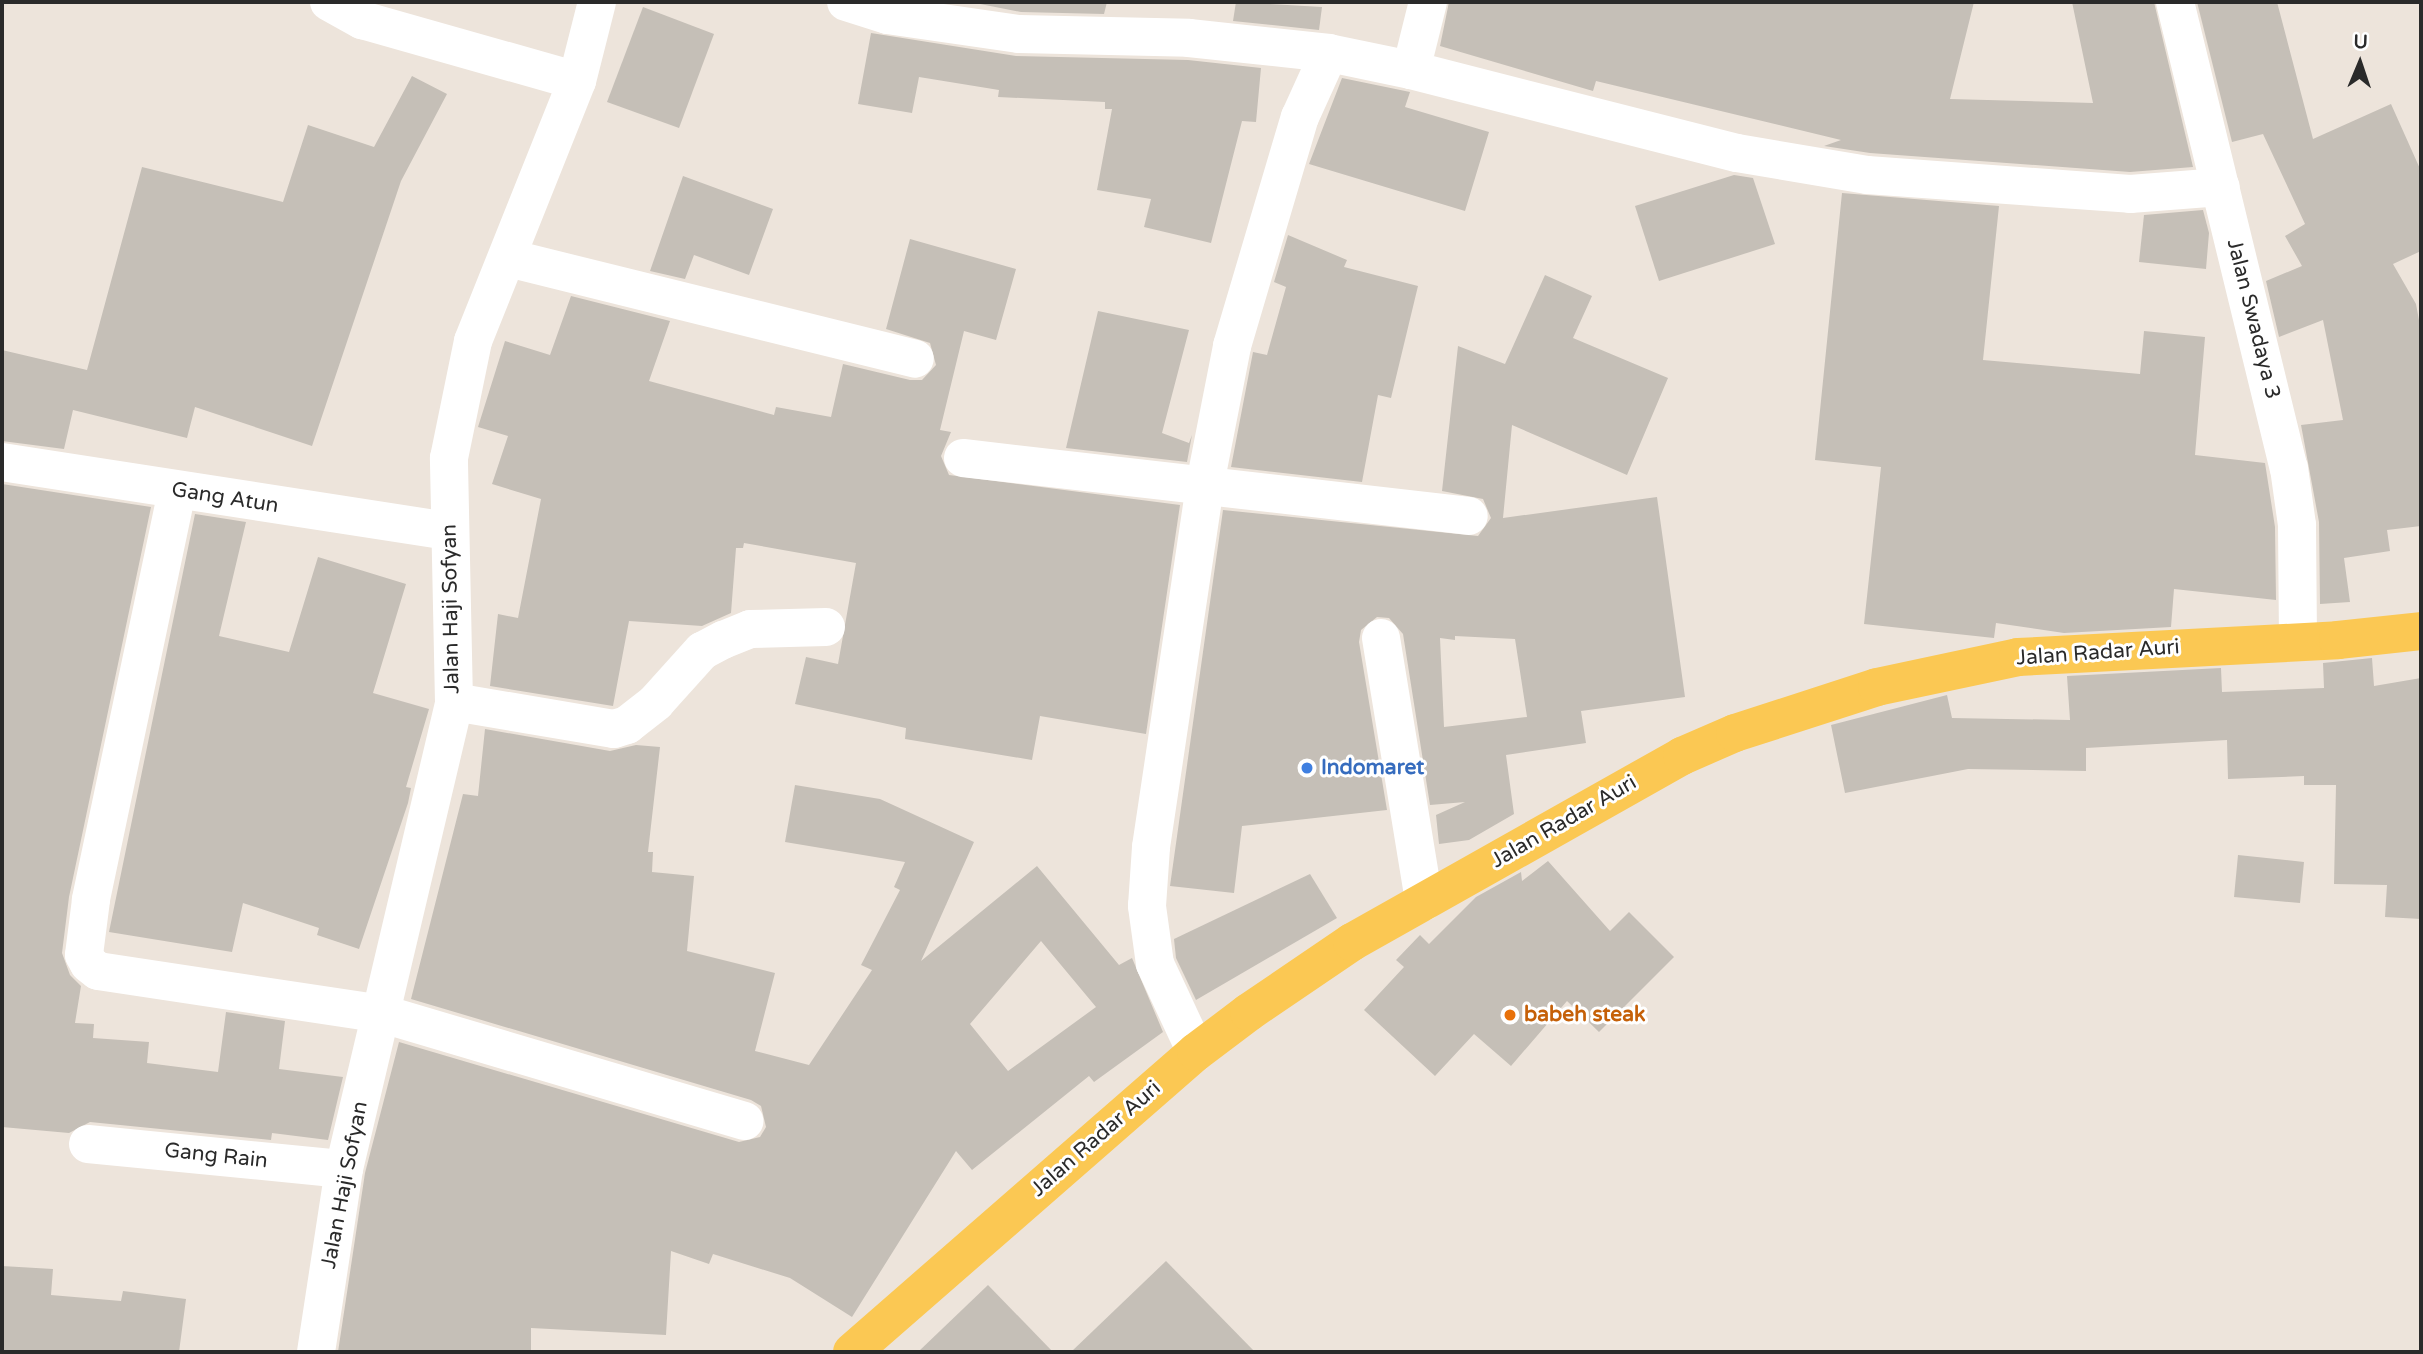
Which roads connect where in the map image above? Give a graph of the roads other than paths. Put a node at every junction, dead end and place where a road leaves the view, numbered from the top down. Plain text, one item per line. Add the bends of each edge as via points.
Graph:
1 (330, 2) edge
2 (597, 2) edge
3 (846, 2) edge
4 (1428, 2) edge
5 (2175, 2) edge
6 (1329, 53) junction
7 (1411, 69) junction
8 (577, 81) junction
9 (2221, 187) junction
10 (508, 258) junction
11 (915, 359) dead end
12 (963, 458) dead end
13 (2, 462) edge
14 (1205, 484) junction
15 (177, 491) junction
16 (1469, 516) dead end
17 (450, 531) junction
18 (826, 627) dead end
19 (2421, 631) edge
20 (1381, 638) dead end
21 (2298, 641) junction
22 (454, 702) junction
23 (1424, 902) junction
24 (383, 1014) junction
25 (1196, 1052) junction
26 (745, 1121) dead end
27 (88, 1144) dead end
28 (344, 1169) junction
29 (316, 1352) edge
30 (852, 1352) edge

1 - 8 street via 362,20
2 - 8 street, Jalan Haji Sofyan
3 - 6 street via 887,15 1018,34 1189,38
4 - 7 street
5 - 9 street, Jalan Swadaya 3
6 - 7 street
6 - 14 street via 1300,117 1232,346
7 - 9 street via 1737,153 1867,175 2130,194
8 - 10 street, Jalan Haji Sofyan
9 - 21 street, Jalan Swadaya 3 via 2289,468 2297,525
10 - 11 street
10 - 17 street, Jalan Haji Sofyan via 473,341 449,458
12 - 14 street
13 - 15 street, Gang Atun
14 - 16 street
14 - 25 street via 1151,847 1147,906 1155,964
15 - 17 street, Gang Atun
15 - 24 street via 91,900 84,955 99,971
17 - 22 street, Jalan Haji Sofyan
18 - 22 street via 750,629 723,640 702,652 656,702 627,725 614,729
19 - 21 main road, Jalan Radar Auri
20 - 23 street
21 - 23 main road, Jalan Radar Auri via 2018,657 1908,678 1735,733 1682,756
22 - 24 street, Jalan Haji Sofyan
23 - 25 main road, Jalan Radar Auri via 1315,965
24 - 26 street
24 - 28 street, Jalan Haji Sofyan
25 - 30 main road, Jalan Radar Auri
27 - 28 street, Gang Rain
28 - 29 street, Jalan Haji Sofyan

